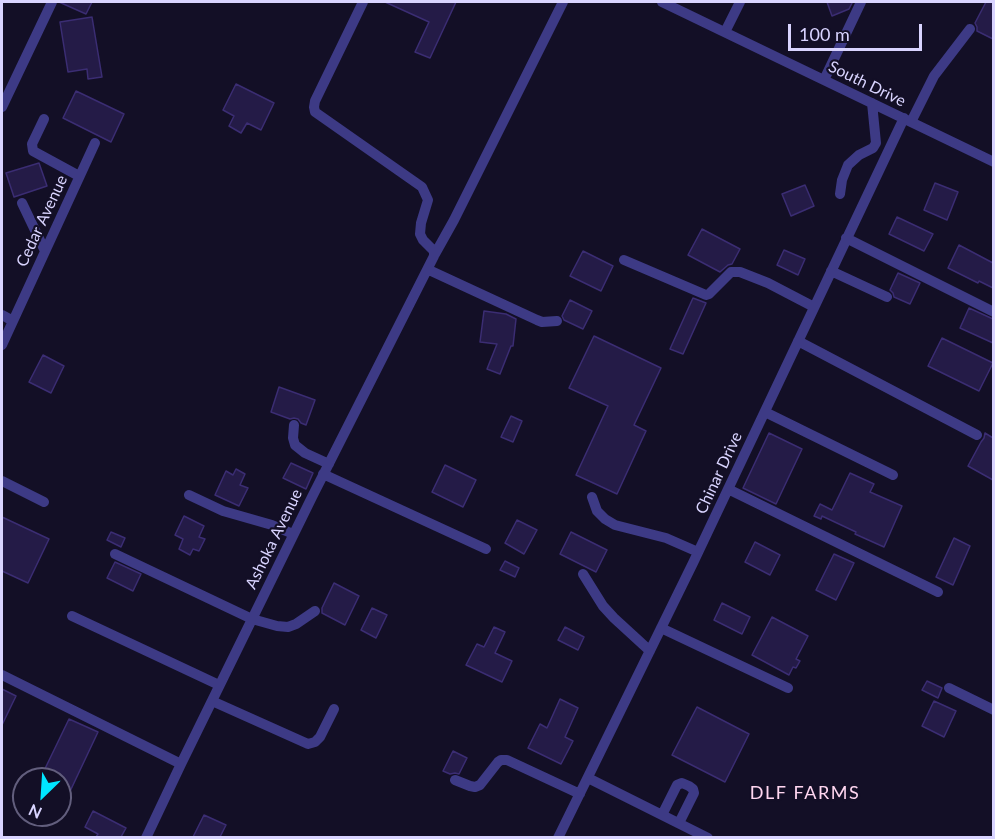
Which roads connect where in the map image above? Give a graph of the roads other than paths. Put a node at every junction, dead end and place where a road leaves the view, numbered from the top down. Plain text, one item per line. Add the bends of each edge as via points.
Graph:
1 (52, 2) edge
2 (363, 2) edge
3 (563, 2) edge
4 (662, 2) edge
5 (740, 2) edge
6 (861, 2) edge
7 (970, 28) dead end
8 (725, 32) junction
9 (824, 80) junction
10 (872, 103) junction
11 (2, 107) edge
12 (44, 118) dead end
13 (907, 120) junction
14 (95, 143) dead end
15 (992, 157) edge
16 (80, 176) junction
17 (840, 194) dead end
18 (22, 203) dead end
19 (846, 238) junction
20 (45, 251) junction
21 (435, 255) junction
22 (624, 260) dead end
23 (429, 270) junction
24 (831, 271) junction
25 (887, 297) dead end
26 (814, 307) junction
27 (993, 312) edge
28 (2, 315) edge
29 (13, 321) junction
30 (557, 321) dead end
31 (798, 341) junction
32 (2, 345) edge
33 (765, 412) junction
34 (294, 425) dead end
35 (977, 435) dead end
36 (326, 469) junction
37 (893, 475) dead end
38 (2, 481) edge
39 (728, 489) junction
40 (189, 495) dead end
41 (592, 497) dead end
42 (44, 502) dead end
43 (293, 534) junction
44 (486, 549) dead end
45 (698, 552) junction
46 (115, 554) dead end
47 (583, 574) dead end
48 (938, 592) dead end
49 (315, 611) dead end
50 (72, 616) dead end
51 (252, 619) junction
52 (661, 628) junction
53 (650, 651) junction
54 (2, 675) edge
55 (219, 686) junction
56 (788, 688) dead end
57 (949, 688) dead end
58 (212, 701) junction
59 (334, 709) dead end
60 (993, 710) edge
61 (181, 764) junction
62 (588, 778) junction
63 (455, 780) dead end
64 (580, 794) junction
65 (662, 815) junction
66 (680, 824) junction
67 (146, 837) edge
68 (558, 837) edge
69 (708, 837) edge

1 - 11 street
2 - 21 street via 315,101 315,112 422,187 428,200 420,234
3 - 21 street, Ashoka Avenue
4 - 8 street, South Drive
5 - 8 street
6 - 9 street
7 - 13 street, Chinar Drive
8 - 9 street, South Drive
9 - 10 street, South Drive
10 - 13 street, South Drive
10 - 17 street via 876,143 848,165
12 - 16 street via 32,144 33,151
13 - 15 street, South Drive
13 - 19 street, Chinar Drive
14 - 16 street, Cedar Avenue
16 - 20 street, Cedar Avenue
18 - 20 street
19 - 24 street, Chinar Drive
19 - 27 street
20 - 29 street, Cedar Avenue
21 - 23 street, Ashoka Avenue
22 - 26 street via 706,295 732,272 740,272
23 - 30 street via 542,322
23 - 36 street, Ashoka Avenue
24 - 25 street
24 - 26 street, Chinar Drive
26 - 31 street, Chinar Drive
28 - 29 street
29 - 32 street, Cedar Avenue
31 - 33 street, Chinar Drive
31 - 35 street
33 - 37 street
33 - 39 street, Chinar Drive
34 - 36 street via 295,445
36 - 43 street, Ashoka Avenue
36 - 44 street
38 - 42 street
39 - 45 street, Chinar Drive
39 - 48 street
40 - 43 street via 223,511
41 - 45 street via 597,511 615,525 666,538
43 - 51 street, Ashoka Avenue
45 - 52 street, Chinar Drive
46 - 51 street
47 - 53 street via 603,606
49 - 51 street via 288,627
50 - 55 street
51 - 55 street, Ashoka Avenue
52 - 53 street, Chinar Drive
52 - 56 street
53 - 62 street, Chinar Drive
54 - 61 street
55 - 58 street, Ashoka Avenue
57 - 60 street
58 - 59 street via 308,744 320,737
58 - 61 street, Ashoka Avenue
61 - 67 street, Ashoka Avenue
62 - 64 street, Chinar Drive
62 - 65 street
63 - 64 street via 475,787 498,762 507,760
64 - 68 street, Chinar Drive
65 - 66 street
65 - 66 street via 677,785 689,786 694,793
66 - 69 street

